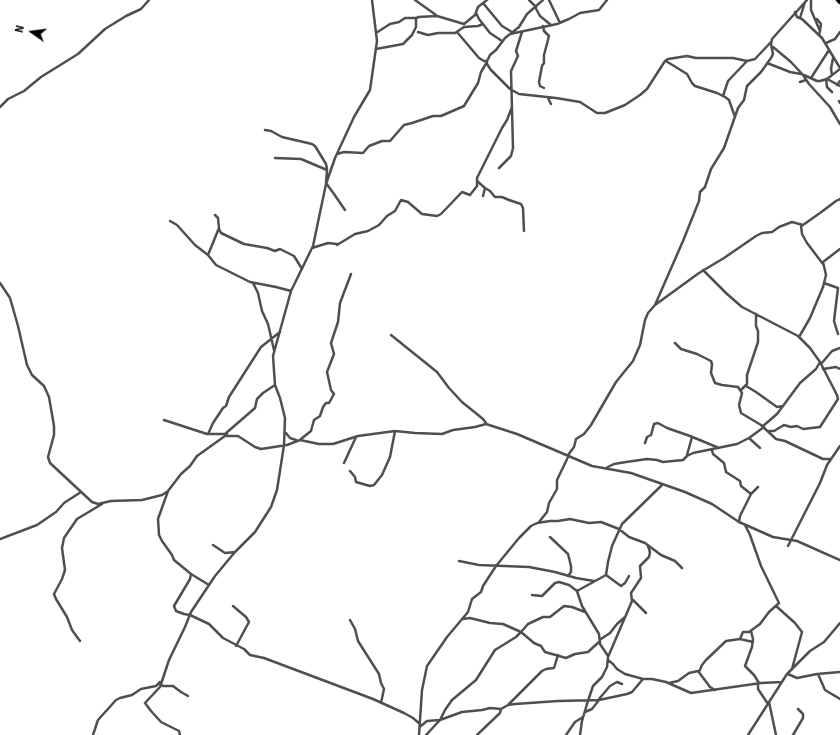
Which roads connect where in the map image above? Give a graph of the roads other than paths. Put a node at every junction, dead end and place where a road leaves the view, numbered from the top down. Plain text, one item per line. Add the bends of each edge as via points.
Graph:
1 (149, 0) edge
2 (372, 0) edge
3 (415, 0) edge
4 (487, 0) edge
5 (529, 0) edge
6 (543, 0) edge
7 (549, 0) edge
8 (607, 0) edge
9 (811, 0) edge
10 (806, 1) edge
11 (483, 3) junction
12 (536, 7) junction
13 (795, 12) junction
14 (476, 13) junction
15 (437, 16) junction
16 (417, 18) junction
17 (800, 18) junction
18 (817, 19) dead end
19 (560, 22) junction
20 (483, 24) junction
21 (551, 25) junction
22 (543, 26) junction
23 (418, 32) dead end
24 (457, 32) junction
25 (522, 32) junction
26 (840, 32) edge
27 (376, 33) junction
28 (511, 33) junction
29 (819, 33) junction
30 (502, 41) junction
31 (826, 43) junction
32 (771, 44) junction
33 (376, 50) junction
34 (829, 50) junction
35 (833, 57) junction
36 (666, 61) junction
37 (487, 62) junction
38 (747, 62) junction
39 (767, 63) junction
40 (840, 68) edge
41 (802, 74) junction
42 (832, 75) junction
43 (811, 78) junction
44 (827, 79) junction
45 (806, 80) junction
46 (840, 81) edge
47 (800, 82) dead end
48 (838, 85) edge
49 (544, 88) dead end
50 (512, 90) junction
51 (832, 92) dead end
52 (723, 96) junction
53 (548, 98) junction
54 (551, 104) dead end
55 (513, 106) junction
56 (0, 107) edge
57 (736, 117) junction
58 (840, 124) edge
59 (265, 130) dead end
60 (337, 154) junction
61 (275, 158) dead end
62 (499, 168) dead end
63 (327, 170) junction
64 (477, 181) junction
65 (326, 184) junction
66 (485, 188) junction
67 (483, 196) dead end
68 (840, 199) edge
69 (345, 210) dead end
70 (215, 215) dead end
71 (170, 221) dead end
72 (801, 225) junction
73 (219, 229) junction
74 (524, 231) dead end
75 (222, 233) junction
76 (216, 237) junction
77 (312, 248) junction
78 (840, 249) edge
79 (208, 255) junction
80 (823, 264) junction
81 (302, 269) junction
82 (703, 270) junction
83 (351, 274) dead end
84 (0, 283) edge
85 (253, 283) junction
86 (824, 283) junction
87 (840, 287) edge
88 (291, 291) junction
89 (838, 291) junction
90 (655, 305) junction
91 (756, 314) junction
92 (280, 332) junction
93 (838, 334) dead end
94 (391, 335) dead end
95 (799, 337) junction
96 (271, 338) junction
97 (675, 343) dead end
98 (840, 348) edge
99 (274, 350) junction
100 (821, 363) junction
101 (824, 369) junction
102 (840, 369) edge
103 (275, 385) junction
104 (746, 386) junction
105 (741, 390) junction
106 (783, 406) junction
107 (164, 420) dead end
108 (486, 424) junction
109 (764, 427) junction
110 (286, 430) junction
111 (395, 431) junction
112 (769, 431) junction
113 (208, 434) junction
114 (225, 434) junction
115 (233, 435) junction
116 (356, 436) junction
117 (692, 437) junction
118 (749, 438) junction
119 (301, 440) junction
120 (296, 441) junction
121 (645, 443) dead end
122 (284, 445) junction
123 (840, 446) edge
124 (720, 448) junction
125 (760, 448) dead end
126 (712, 450) junction
127 (569, 455) junction
128 (687, 456) junction
129 (831, 459) junction
130 (344, 463) dead end
131 (605, 468) junction
132 (350, 471) dead end
133 (663, 485) junction
134 (758, 488) dead end
135 (168, 491) junction
136 (81, 492) junction
137 (751, 494) junction
138 (103, 503) junction
139 (739, 522) junction
140 (537, 523) junction
141 (745, 525) junction
142 (619, 529) junction
143 (550, 537) dead end
144 (0, 539) edge
145 (791, 539) junction
146 (648, 545) junction
147 (213, 546) dead end
148 (788, 546) dead end
149 (235, 552) junction
150 (840, 560) edge
151 (459, 561) dead end
152 (496, 566) junction
153 (682, 568) dead end
154 (192, 574) junction
155 (606, 575) junction
156 (568, 576) junction
157 (629, 576) dead end
158 (594, 581) junction
159 (209, 585) junction
160 (577, 591) junction
161 (532, 595) dead end
162 (633, 600) junction
163 (233, 606) dead end
164 (776, 606) junction
165 (585, 612) junction
166 (646, 613) dead end
167 (190, 615) junction
168 (625, 617) junction
169 (463, 619) junction
170 (350, 620) dead end
171 (840, 623) edge
172 (751, 630) junction
173 (521, 632) junction
174 (740, 639) junction
175 (600, 640) junction
176 (80, 641) dead end
177 (753, 642) junction
178 (236, 646) junction
179 (558, 656) junction
180 (608, 658) junction
181 (792, 669) junction
182 (699, 672) junction
183 (840, 672) edge
184 (787, 674) junction
185 (818, 674) junction
186 (643, 679) junction
187 (782, 682) junction
188 (161, 683) junction
189 (668, 683) junction
190 (622, 684) dead end
191 (759, 684) junction
192 (714, 690) junction
193 (188, 696) dead end
194 (840, 699) edge
195 (584, 700) junction
196 (589, 700) junction
197 (599, 700) junction
198 (381, 703) junction
199 (768, 703) junction
200 (586, 705) junction
201 (508, 706) junction
202 (765, 708) junction
203 (501, 709) junction
204 (798, 709) dead end
205 (771, 710) junction
206 (584, 713) junction
207 (583, 717) junction
208 (440, 720) junction
209 (420, 726) junction
210 (93, 735) edge
211 (180, 735) edge
212 (419, 735) edge
213 (426, 735) edge
214 (477, 735) edge
215 (566, 735) edge
216 (580, 735) edge
217 (748, 735) edge
218 (776, 735) edge
219 (793, 735) edge

1 - 56 street via 141,9 105,29 78,54 8,99
2 - 27 street
3 - 15 street
4 - 11 street
5 - 12 street
6 - 12 street
7 - 19 street
8 - 19 street via 599,10 580,13
9 - 29 street via 811,10
10 - 13 street
10 - 17 street
11 - 14 street
11 - 28 street
12 - 21 street via 542,18
12 - 28 street
13 - 17 street
13 - 32 street
14 - 15 street via 463,25
14 - 20 street
15 - 16 street
16 - 27 street via 405,18
16 - 33 street via 412,35 403,44
17 - 29 street
18 - 29 street via 821,24
19 - 21 street
20 - 24 street via 464,27
20 - 30 street via 490,33
21 - 22 street
22 - 25 street
22 - 49 street via 549,36 539,82
23 - 24 street via 428,35
24 - 37 street via 479,58
25 - 28 street
25 - 50 street via 516,51 518,56 512,69
26 - 31 street via 835,39
27 - 33 street
28 - 30 street
29 - 31 street
30 - 37 street
31 - 34 street
32 - 38 street via 755,59
32 - 39 street via 773,54
32 - 41 street
33 - 60 street via 370,90
34 - 35 street
34 - 43 street
35 - 40 street
35 - 42 street
36 - 38 street via 687,56 733,58
36 - 52 street via 686,73 695,86
36 - 53 street via 647,89 629,103 605,113 597,113 580,102
37 - 50 street via 491,70
37 - 60 street via 464,106 441,116 404,125 390,141 382,140 369,146 363,153
38 - 52 street via 728,81
39 - 41 street
39 - 57 street via 748,86
40 - 42 street
41 - 43 street
41 - 45 street
42 - 44 street
43 - 44 street via 818,81
44 - 48 street
44 - 51 street via 827,87
45 - 47 street
45 - 58 street via 826,102
46 - 48 street
50 - 53 street via 521,95
50 - 55 street
52 - 57 street via 728,100
53 - 54 street
55 - 62 street via 513,148 511,156
55 - 64 street
57 - 90 street via 724,148 700,192 699,201
59 - 63 street via 312,144 326,164
60 - 65 street
61 - 63 street via 301,159
63 - 65 street
64 - 66 street
64 - 77 street via 477,186 470,195 462,192 437,216 422,214 408,202 401,201 395,212 368,231 355,234 336,244 328,243
65 - 69 street
65 - 77 street
66 - 67 street
66 - 74 street via 495,197 521,204
68 - 72 street
70 - 73 street via 218,218
71 - 79 street
72 - 80 street via 803,236
72 - 82 street via 792,222 772,232 761,233
73 - 75 street
73 - 76 street
75 - 76 street
75 - 81 street via 244,244 274,251 280,249 295,257
76 - 79 street
77 - 81 street
78 - 80 street
79 - 85 street via 216,265
80 - 86 street via 826,275
81 - 88 street
82 - 90 street
82 - 91 street via 732,299
83 - 119 street via 340,303 332,341 334,354 327,372 334,395 322,408 320,416 314,420 311,431
84 - 136 street via 10,298 27,365 32,375 44,386 49,397 54,431 49,461
85 - 88 street
85 - 96 street
86 - 89 street via 836,286
86 - 95 street
87 - 89 street
88 - 92 street
89 - 93 street via 834,319
90 - 127 street via 644,320 640,345 634,361 616,382 591,425 576,439
91 - 95 street
91 - 104 street via 758,341
92 - 96 street
92 - 99 street
94 - 108 street via 437,372 458,399
95 - 100 street
96 - 99 street
96 - 113 street via 261,347
97 - 105 street via 681,349 711,361 711,373 715,383
98 - 100 street via 832,351
99 - 103 street via 272,361
100 - 101 street
100 - 106 street via 800,383
101 - 102 street
101 - 112 street via 838,398 822,426 802,429 784,425
103 - 110 street via 284,412
103 - 114 street via 263,393 255,408
104 - 105 street
104 - 106 street via 777,407
105 - 109 street via 740,413
106 - 109 street
107 - 113 street
108 - 111 street via 442,434
108 - 127 street
109 - 112 street
109 - 118 street
110 - 120 street via 290,438
110 - 122 street
111 - 116 street
111 - 132 street via 390,457 381,477 374,485 356,482
112 - 129 street via 776,439
113 - 114 street
114 - 115 street
115 - 122 street via 259,448
115 - 135 street via 222,437 197,456
116 - 119 street via 333,444
116 - 130 street
117 - 121 street via 657,423 654,424
117 - 124 street
117 - 128 street
118 - 124 street
118 - 125 street
119 - 120 street
120 - 122 street
122 - 149 street via 279,484 272,506 255,532
123 - 129 street
124 - 126 street
126 - 128 street
126 - 137 street via 724,463 726,472 740,481
127 - 131 street via 592,466
127 - 140 street via 557,480 557,490 547,512
128 - 131 street via 681,460 626,462
129 - 145 street
131 - 133 street via 631,473
133 - 139 street via 712,504
133 - 142 street
134 - 137 street
135 - 138 street via 142,500
135 - 154 street via 159,515 159,532 174,560
136 - 138 street via 90,502
136 - 144 street via 37,525
137 - 139 street
138 - 176 street via 77,519 62,542 65,570 54,594
139 - 141 street
140 - 142 street via 570,519 589,523 601,522
140 - 152 street via 526,530
141 - 145 street via 773,537
141 - 164 street via 779,602
142 - 146 street
142 - 155 street
143 - 156 street via 568,554 571,566
145 - 148 street
145 - 150 street
146 - 153 street
146 - 162 street via 649,557 640,567 641,578 631,593
147 - 149 street via 225,553
149 - 159 street
151 - 152 street
152 - 156 street via 529,567
152 - 169 street via 480,593 472,599
154 - 159 street
154 - 167 street via 174,607 178,612
155 - 157 street via 621,586
155 - 158 street
156 - 158 street
158 - 160 street
159 - 167 street
160 - 161 street via 559,582 542,596
160 - 165 street
162 - 166 street
162 - 168 street
163 - 178 street via 249,622
164 - 172 street
164 - 181 street via 795,622 802,632
165 - 173 street via 564,606 550,616 528,624
165 - 175 street
167 - 178 street via 209,624 223,638
167 - 188 street
168 - 175 street
168 - 180 street
169 - 173 street via 503,624
169 - 209 street via 447,637 426,669
170 - 198 street via 358,641 379,674 384,689
171 - 181 street via 824,642 810,651
172 - 174 street via 743,632
172 - 177 street
173 - 179 street via 541,646 545,652
173 - 208 street via 495,650 476,680 452,700
174 - 177 street
174 - 182 street via 729,640 721,645
175 - 179 street via 586,653 567,658
175 - 180 street
177 - 191 street via 745,666
178 - 198 street via 244,649 250,656 264,658
179 - 201 street via 554,668 542,671
180 - 186 street via 625,674
180 - 196 street via 602,677 593,686
181 - 184 street
182 - 189 street via 691,672 678,681
182 - 192 street
183 - 185 street
184 - 185 street via 796,678
184 - 187 street
185 - 194 street via 825,690
186 - 189 street
186 - 197 street via 630,694
187 - 191 street
187 - 199 street
188 - 193 street via 164,686 173,686
188 - 210 street via 118,699 98,720
188 - 211 street via 145,704 161,722 179,731
189 - 192 street via 691,693
190 - 197 street via 617,682 610,686
191 - 192 street
191 - 199 street via 758,689
195 - 196 street
195 - 200 street
195 - 201 street
196 - 197 street
196 - 200 street
197 - 206 street via 592,709
198 - 209 street via 413,718
199 - 202 street
199 - 205 street
200 - 206 street
201 - 203 street
202 - 205 street
202 - 217 street
203 - 208 street via 462,712
203 - 214 street
204 - 219 street via 803,718
205 - 218 street
206 - 207 street
207 - 215 street via 575,722
207 - 216 street
208 - 209 street via 427,721
208 - 213 street
209 - 212 street

